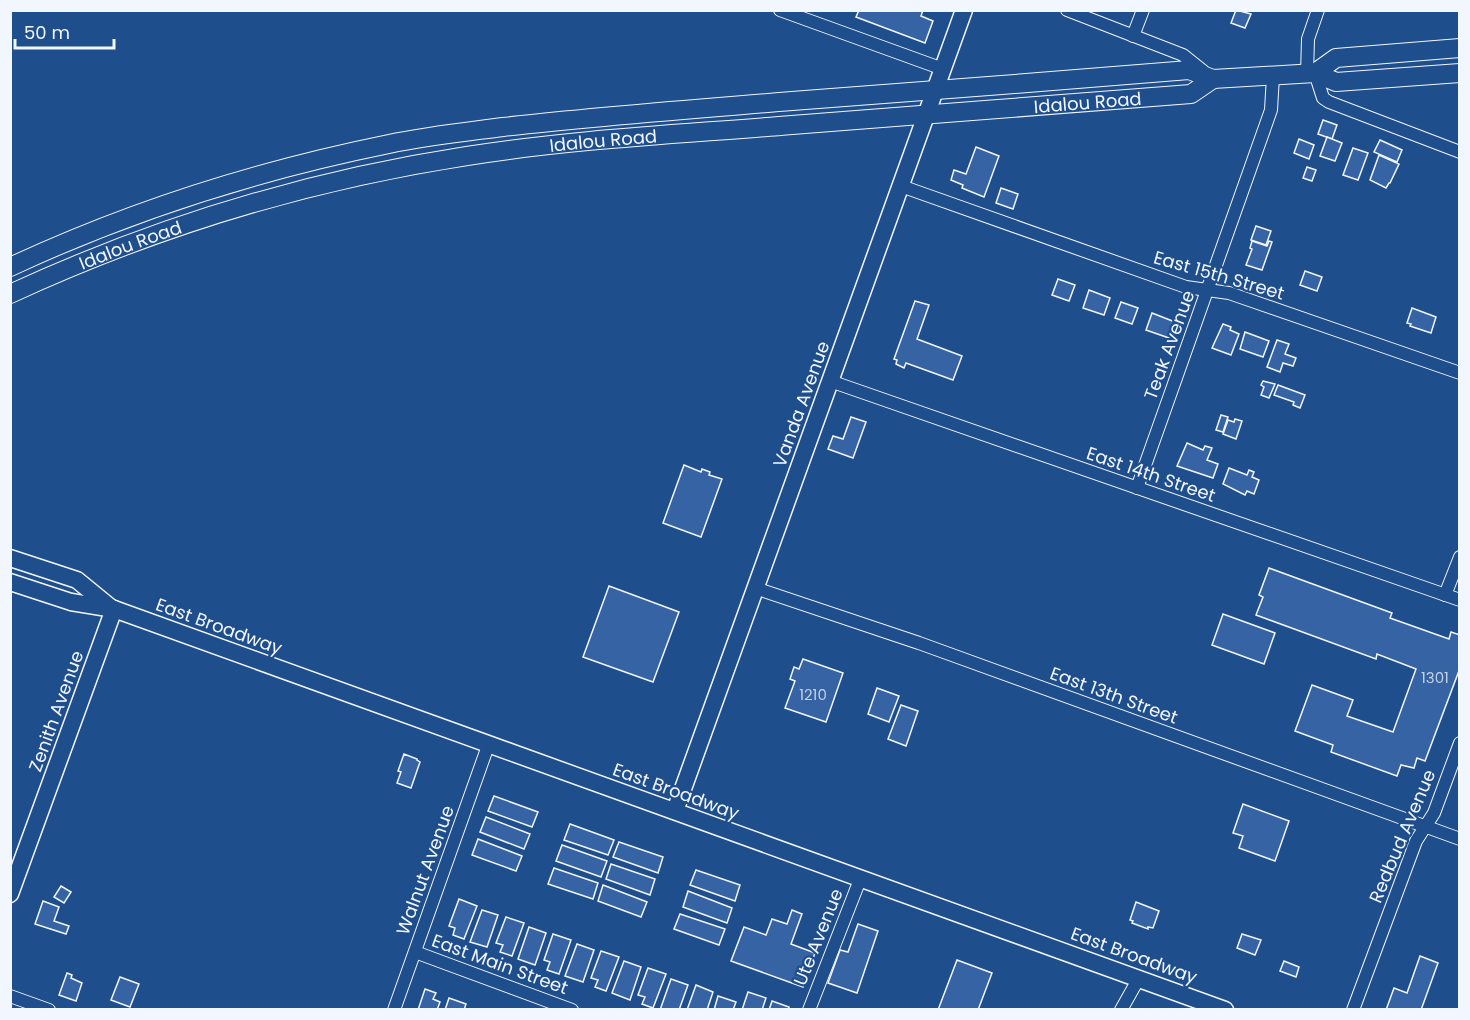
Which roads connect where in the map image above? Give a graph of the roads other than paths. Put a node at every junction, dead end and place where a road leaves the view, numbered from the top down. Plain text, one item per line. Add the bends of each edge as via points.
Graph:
1 (780, 10) edge
2 (964, 10) edge
3 (1067, 10) edge
4 (1143, 10) edge
5 (1318, 10) edge
6 (1133, 36) junction
7 (1460, 48) edge
8 (943, 69) junction
9 (1311, 73) junction
10 (1460, 73) edge
11 (1273, 76) junction
12 (1213, 80) junction
13 (935, 90) junction
14 (925, 115) junction
15 (1460, 152) edge
16 (901, 186) junction
17 (10, 267) edge
18 (1208, 290) junction
19 (10, 294) edge
20 (1460, 373) edge
21 (830, 381) junction
22 (1137, 488) junction
23 (1460, 557) edge
24 (10, 558) edge
25 (10, 582) edge
26 (755, 588) junction
27 (1445, 595) junction
28 (1460, 600) edge
29 (114, 609) junction
30 (489, 743) junction
31 (1460, 743) edge
32 (675, 811) junction
33 (1425, 826) junction
34 (1460, 839) edge
35 (861, 877) junction
36 (10, 894) edge
37 (414, 952) junction
38 (1139, 978) junction
39 (10, 996) edge
40 (49, 1010) edge
41 (394, 1010) edge
42 (572, 1010) edge
43 (809, 1010) edge
44 (1121, 1010) edge
45 (1225, 1010) edge
46 (1353, 1010) edge

1 - 8 street
2 - 8 main road, Vanda Avenue
3 - 6 street
4 - 6 street
5 - 9 street via 1308,39
6 - 12 street via 1183,55
7 - 9 main road, Idalou Road via 1336,58
8 - 13 main road, Vanda Avenue
9 - 10 main road, Idalou Road via 1336,82
9 - 11 main road, Idalou Road
9 - 15 street via 1329,102
11 - 12 main road, Idalou Road
11 - 18 street, Teak Avenue via 1272,110
12 - 13 main road, Idalou Road via 1190,70
12 - 14 main road, Idalou Road via 1191,94
13 - 14 main road, Vanda Avenue
13 - 17 main road, Idalou Road via 554,121 390,144 288,168 160,207
14 - 16 main road, Vanda Avenue
14 - 19 main road, Idalou Road via 539,147 394,169 320,185 182,225
16 - 18 street, East 15th Street via 1186,287
16 - 21 main road, Vanda Avenue
18 - 20 street, East 15th Street via 1230,293
18 - 22 street, Teak Avenue
21 - 22 street, East 14th Street
21 - 26 main road, Vanda Avenue
22 - 27 street, East 14th Street
23 - 27 street
24 - 29 main road, East Broadway via 77,580
25 - 29 main road, East Broadway via 71,602
26 - 32 main road, Vanda Avenue
26 - 33 street, East 13th Street via 919,643
27 - 28 street, East 14th Street
29 - 30 main road, East Broadway
29 - 36 main road, Zenith Avenue
30 - 32 main road, East Broadway
30 - 37 street, Walnut Avenue
31 - 33 street, Redbud Avenue via 1434,813
32 - 35 main road, East Broadway
33 - 34 street, East 13th Street
33 - 46 street, Redbud Avenue
35 - 38 main road, East Broadway
35 - 43 street, Ute Avenue
37 - 41 street, Walnut Avenue
37 - 42 street, East Main Street
38 - 44 street
38 - 45 main road, East Broadway
39 - 40 street

